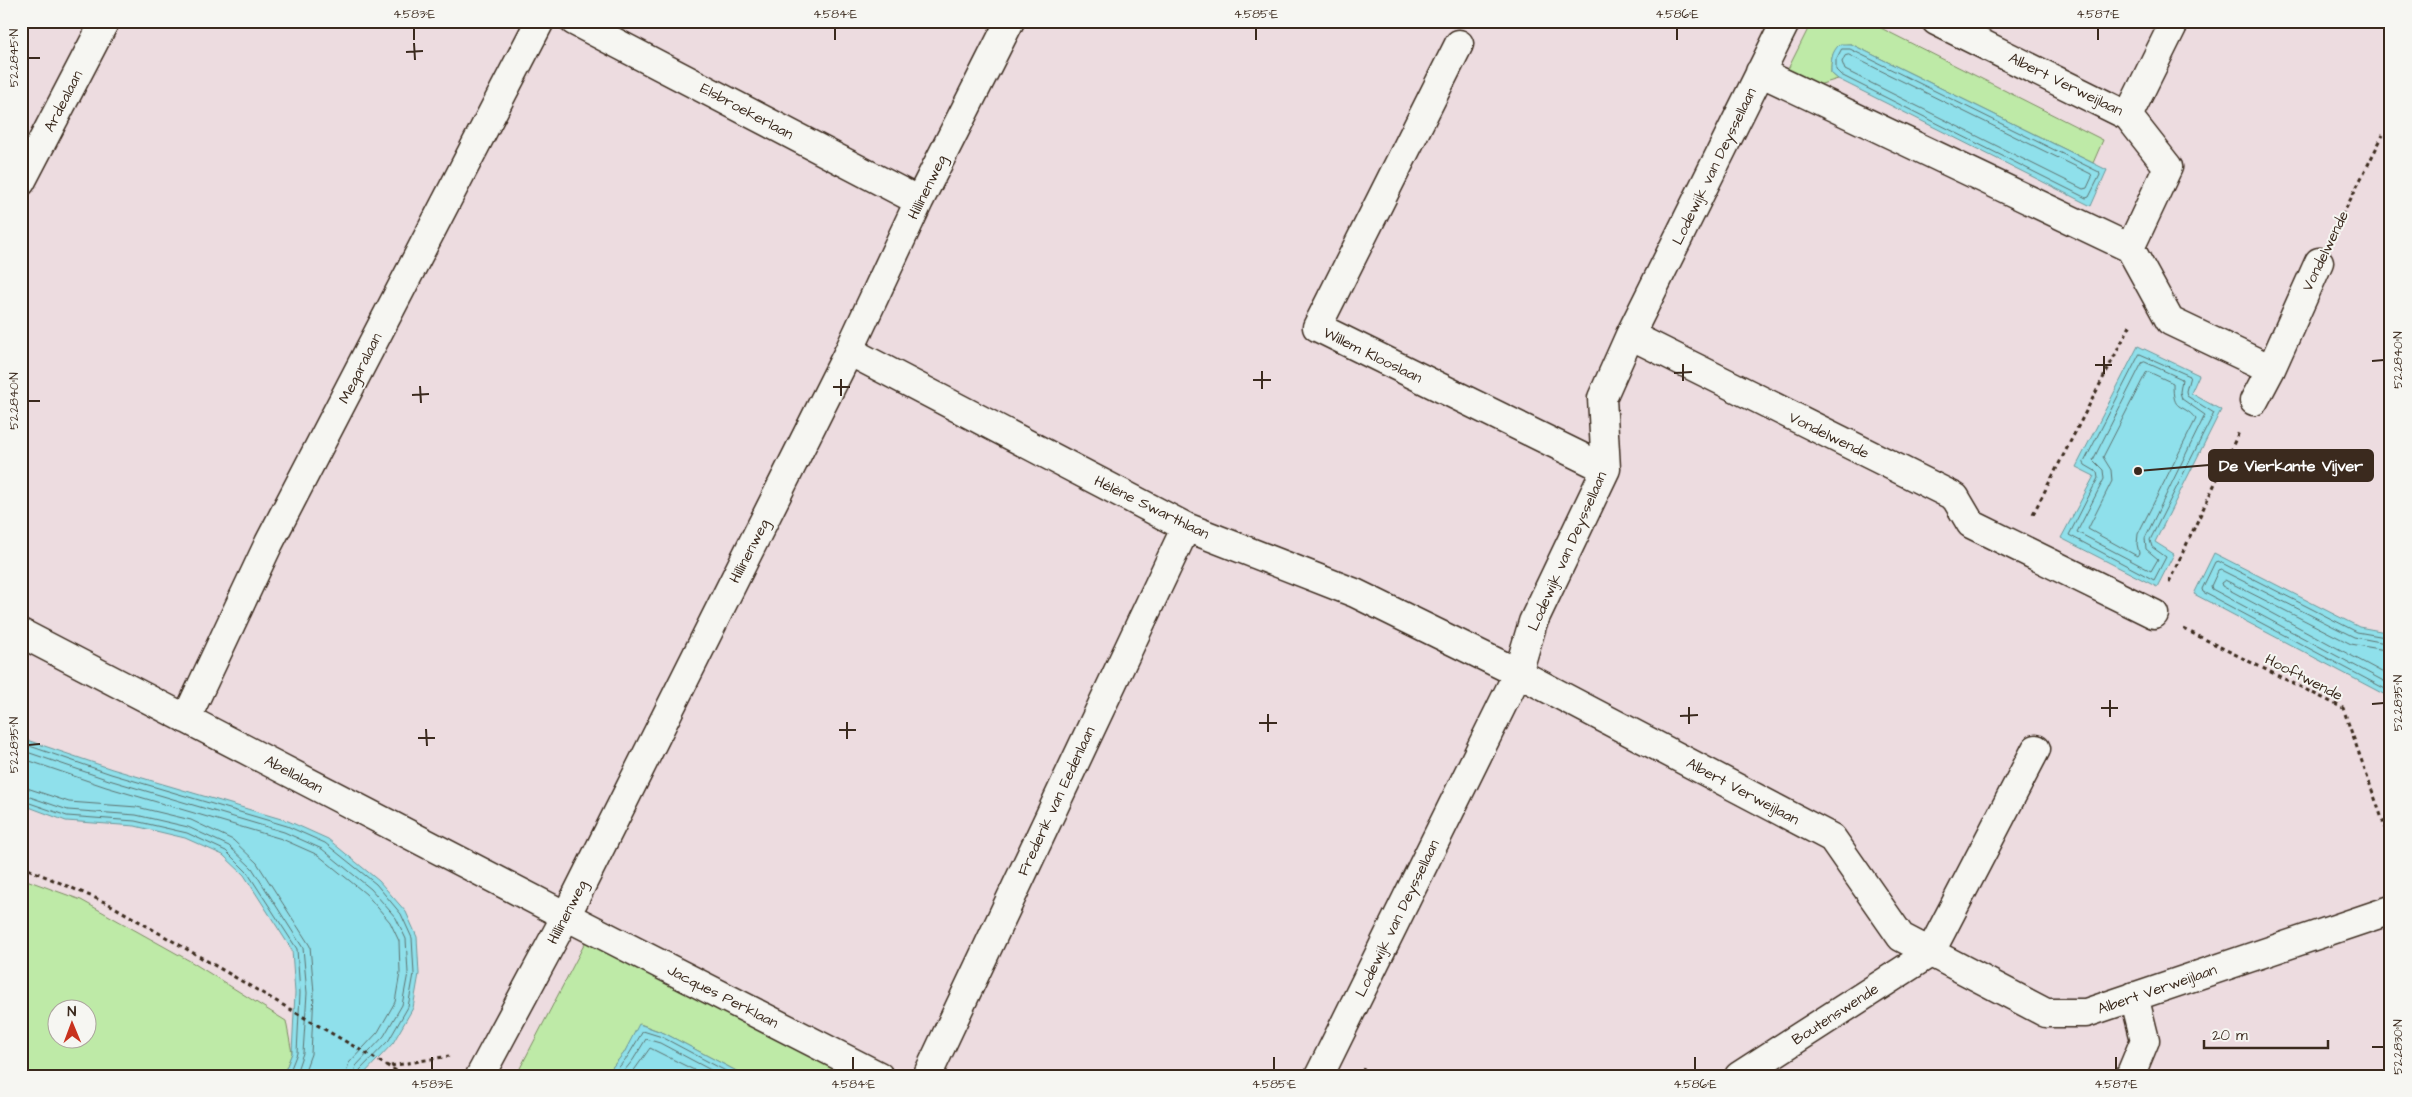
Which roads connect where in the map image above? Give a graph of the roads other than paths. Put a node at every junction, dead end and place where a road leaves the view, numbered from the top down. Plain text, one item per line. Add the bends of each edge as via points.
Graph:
1 (105, 21) edge
2 (540, 21) edge
3 (574, 21) edge
4 (1010, 21) edge
5 (1786, 21) edge
6 (1936, 21) edge
7 (2175, 21) edge
8 (1459, 44) dead end
9 (1760, 72) junction
10 (2128, 116) junction
11 (21, 182) edge
12 (919, 201) junction
13 (2130, 248) junction
14 (2319, 262) road end
15 (1630, 335) junction
16 (849, 351) junction
17 (2271, 369) junction
18 (2254, 401) road end
19 (1606, 469) junction
20 (1186, 527) junction
21 (2154, 614) road end
22 (21, 632) edge
23 (1518, 673) junction
24 (186, 718) junction
25 (2036, 749) dead end
26 (2391, 910) edge
27 (566, 916) junction
28 (1930, 953) junction
29 (2134, 996) junction
30 (480, 1076) edge
31 (879, 1076) edge
32 (927, 1076) edge
33 (1319, 1076) edge
34 (1739, 1076) edge
35 (2130, 1076) edge

1 - 11 street, Ardealaan
2 - 24 street, Megaralaan via 269,543
3 - 12 street, Elsbroekerlaan
4 - 12 street, Hillinenweg
5 - 9 street, Lodewijk van Deyssellaan
6 - 10 street, Albert Verweijlaan
7 - 10 street, Albert Verweijlaan
8 - 19 street, Willem Klooslaan via 1317,328
9 - 13 street
9 - 15 street, Lodewijk van Deyssellaan
10 - 13 street via 2168,167
12 - 16 street, Hillinenweg
13 - 17 street via 2170,322
14 - 17 street, Vondelwende
15 - 19 street, Lodewijk van Deyssellaan via 1602,398
15 - 21 street, Vondelwende via 1955,497 1971,524
16 - 20 street, Hélène Swarthlaan
16 - 27 street, Hillinenweg
17 - 18 street, Vondelwende
19 - 23 street, Lodewijk van Deyssellaan via 1533,622
20 - 23 street, Hélène Swarthlaan via 1355,593
20 - 32 street, Frederik van Eedenlaan
22 - 24 street, Abellalaan
23 - 28 street, Albert Verweijlaan via 1832,838 1901,937
23 - 33 street, Lodewijk van Deyssellaan
24 - 27 street, Abellalaan
25 - 28 street
26 - 29 street, Albert Verweijlaan
27 - 30 street, Hillinenweg
27 - 31 street, Jacques Perklaan
28 - 29 street, Albert Verweijlaan via 2046,1013 2086,1013
28 - 34 street, Boutenswende
29 - 35 street via 2145,1040

